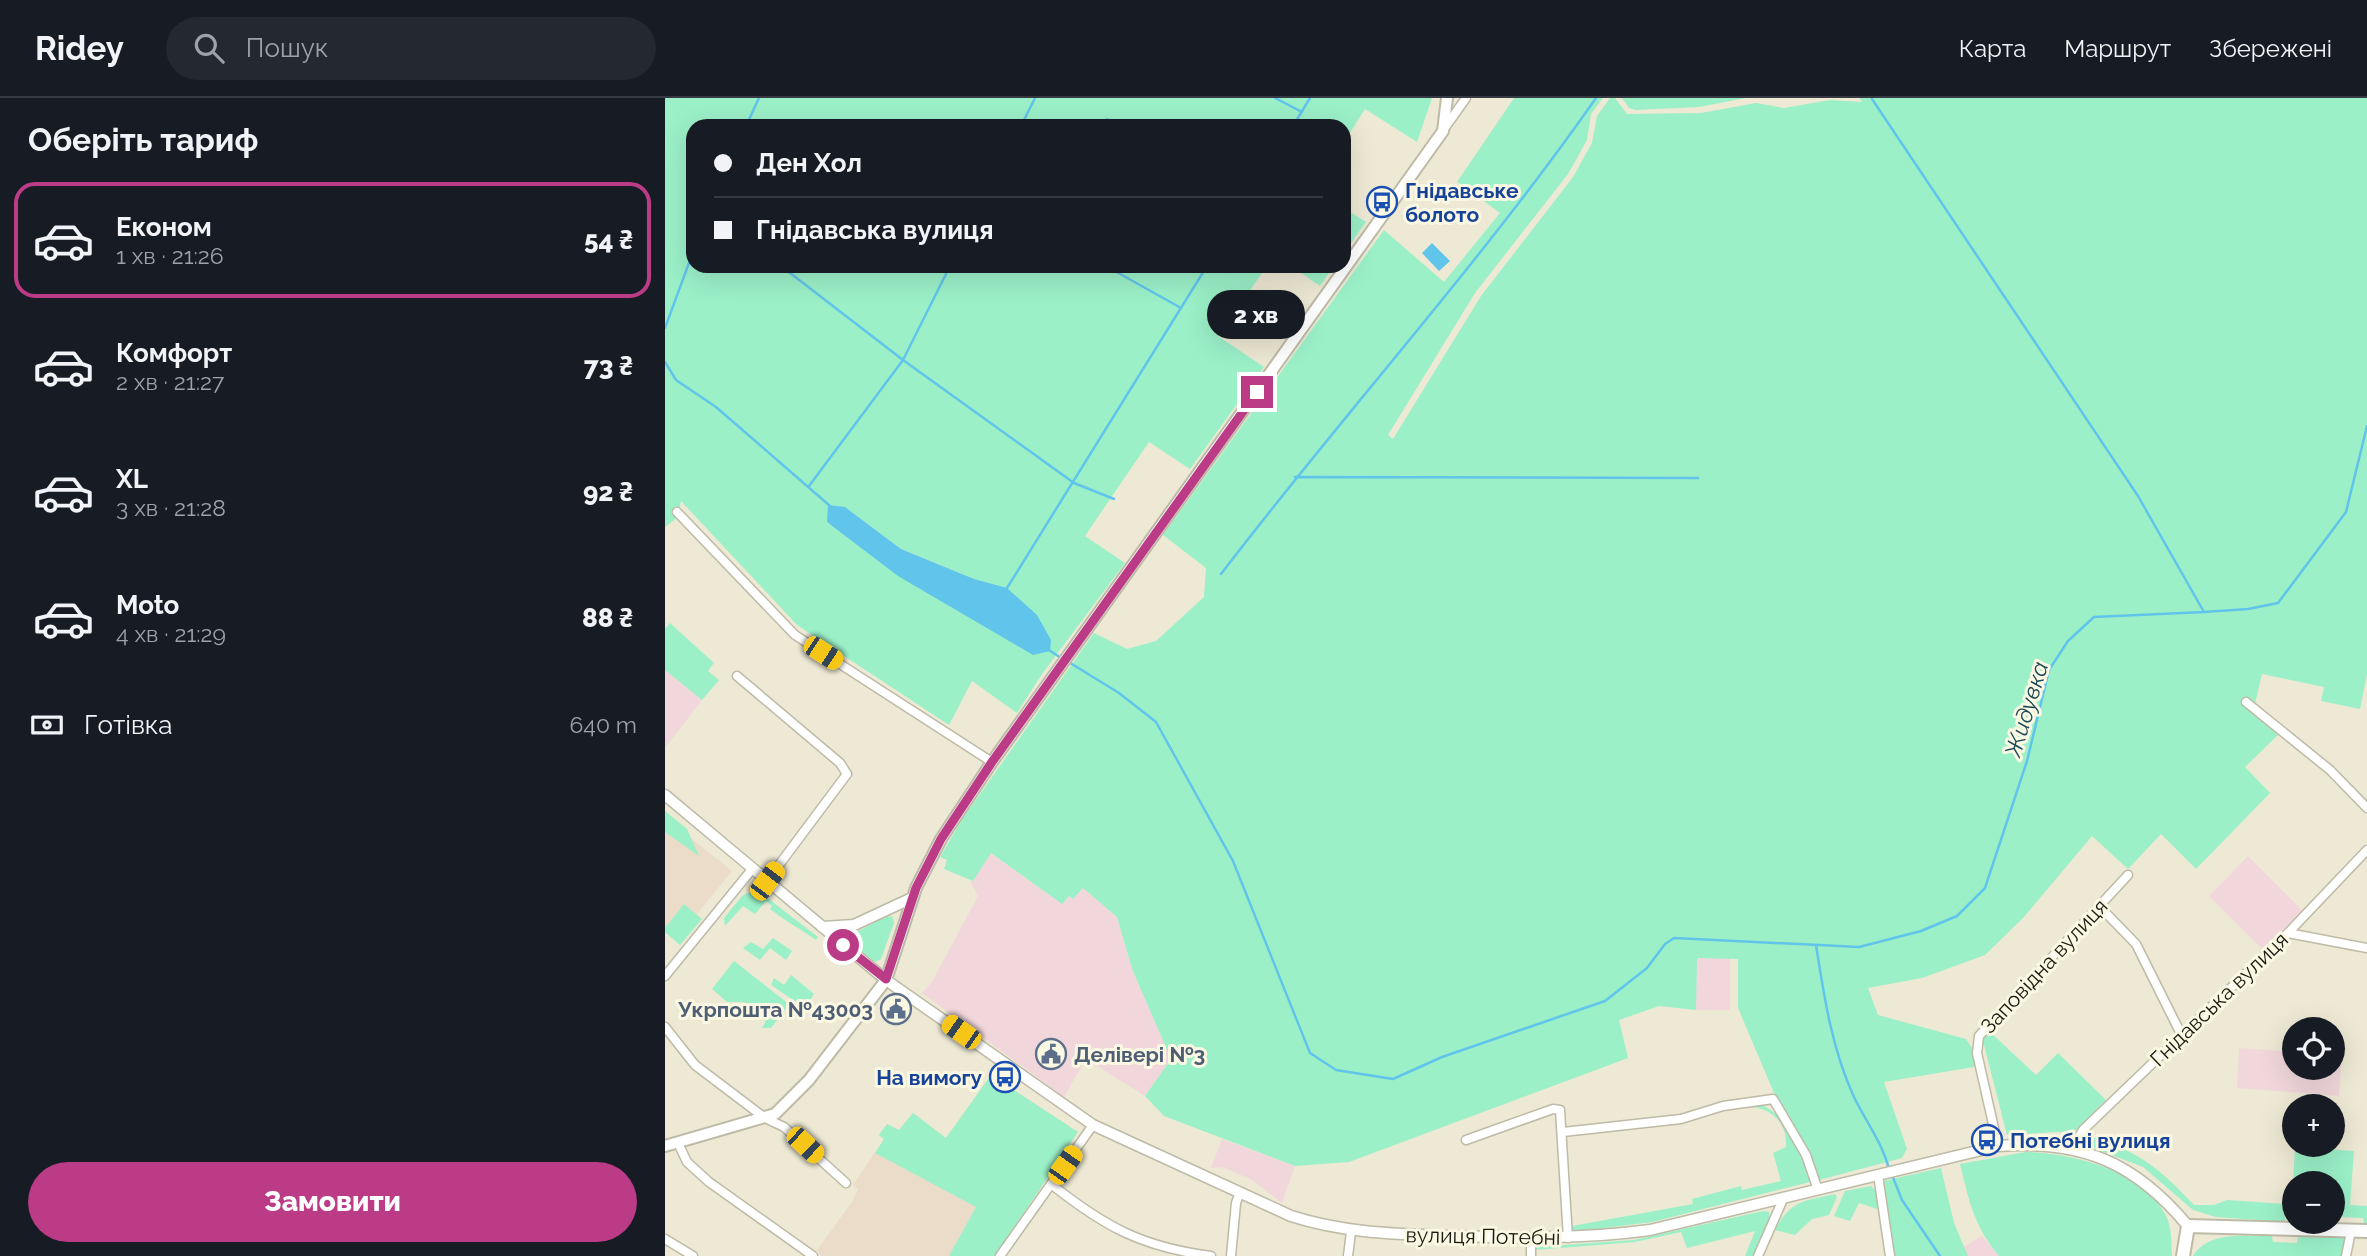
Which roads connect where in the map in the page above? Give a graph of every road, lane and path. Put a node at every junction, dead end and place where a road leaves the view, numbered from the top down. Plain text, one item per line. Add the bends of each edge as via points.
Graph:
1 (1447, 98) edge
2 (1466, 98) edge
3 (1443, 131) junction
4 (1351, 260) edge
5 (1342, 273) edge
6 (677, 512) dead end
7 (737, 676) dead end
8 (2246, 702) dead end
9 (992, 762) junction
10 (665, 795) edge
11 (2367, 808) edge
12 (2367, 850) edge
13 (753, 869) junction
14 (2128, 875) dead end
15 (767, 881) junction
16 (912, 898) junction
17 (2100, 907) junction
18 (821, 927) junction
19 (2288, 933) junction
20 (2367, 948) edge
21 (665, 976) edge
22 (886, 979) junction
23 (665, 1027) edge
24 (2182, 1036) junction
25 (765, 1118) junction
26 (1093, 1125) junction
27 (1563, 1132) junction
28 (1467, 1140) dead end
29 (678, 1143) junction
30 (665, 1146) edge
31 (1998, 1146) junction
32 (2073, 1147) junction
33 (1881, 1174) junction
34 (846, 1183) dead end
35 (1051, 1184) junction
36 (1818, 1189) junction
37 (1240, 1192) junction
38 (1784, 1197) junction
39 (2188, 1226) junction
40 (2351, 1231) junction
41 (2367, 1231) edge
42 (1351, 1232) junction
43 (1568, 1238) junction
44 (665, 1239) edge
45 (1531, 1239) junction
46 (693, 1256) edge
47 (814, 1256) edge
48 (1000, 1256) edge
49 (1211, 1256) edge
50 (1231, 1256) edge
51 (1348, 1256) edge
52 (1531, 1256) edge
53 (1758, 1256) edge
54 (1889, 1256) edge
55 (2183, 1256) edge
56 (2346, 1256) edge

1 - 3 main road
2 - 3 street
3 - 4 main road
5 - 9 main road
6 - 9 street via 795,635
7 - 15 street via 840,763 847,774
8 - 11 street via 2330,770
9 - 16 main road via 941,839
10 - 13 street, вулиця Потебні
12 - 19 street, Гнідавська вулиця
13 - 15 street, вулиця Потебні
13 - 21 street
14 - 17 street, Заповідна вулиця
15 - 18 street, вулиця Потебні
16 - 18 street via 854,925
16 - 22 main road
17 - 24 street via 2136,944
17 - 31 street, Заповідна вулиця via 1979,1036 1977,1053
18 - 22 street, вулиця Потебні
19 - 20 street
19 - 24 street, Гнідавська вулиця
22 - 25 main road via 801,1089 780,1112
22 - 26 street, вулиця Потебні
23 - 25 street via 695,1065
24 - 32 street, Гнідавська вулиця via 2083,1130
25 - 29 main road
25 - 34 street via 784,1126
26 - 35 street
26 - 37 street, вулиця Потебні
27 - 28 street via 1561,1112 1555,1109
27 - 36 street via 1681,1119 1723,1106 1773,1099 1807,1155
27 - 43 street
29 - 30 main road
29 - 47 street via 687,1163 709,1182
31 - 32 street, вулиця Потебні
31 - 33 street, вулиця Потебні
32 - 39 street, вулиця Потебні via 2123,1168 2155,1190
33 - 36 street, вулиця Потебні
33 - 54 street
35 - 48 street
35 - 49 street via 1094,1218 1131,1237
36 - 38 street, вулиця Потебні
37 - 42 street, вулиця Потебні via 1291,1216
37 - 50 street
38 - 43 street, вулиця Потебні via 1650,1230
38 - 53 street
39 - 40 main road
39 - 55 main road
40 - 41 main road
40 - 56 street
42 - 45 street, вулиця Потебні
42 - 51 street
43 - 45 street, вулиця Потебні
44 - 46 street
45 - 52 street

